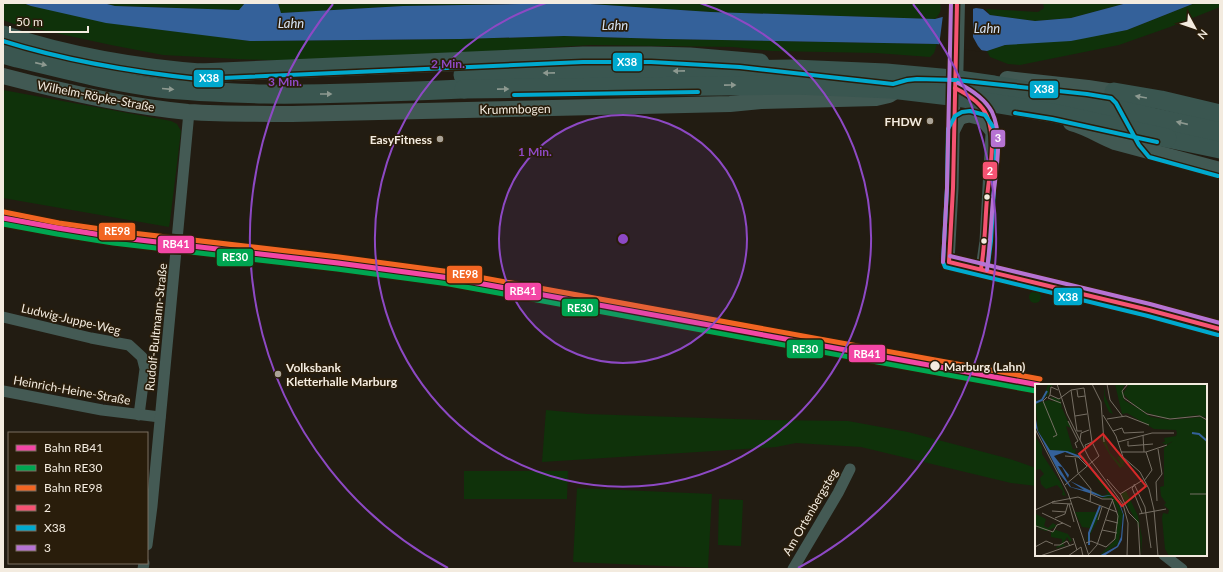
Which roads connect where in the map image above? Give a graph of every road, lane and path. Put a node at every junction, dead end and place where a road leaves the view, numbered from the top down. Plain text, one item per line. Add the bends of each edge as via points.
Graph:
1 (957, 3) edge
2 (3, 35) edge
3 (3, 54) edge
4 (463, 75) junction
5 (3, 76) edge
6 (956, 77) junction
7 (893, 78) junction
8 (1114, 92) junction
9 (840, 100) junction
10 (978, 105) junction
11 (189, 112) junction
12 (1220, 114) edge
13 (954, 131) junction
14 (1220, 132) edge
15 (991, 134) junction
16 (1220, 149) edge
17 (1153, 152) junction
18 (1220, 170) edge
19 (982, 269) junction
20 (3, 317) edge
21 (1220, 329) edge
22 (3, 391) edge
23 (139, 415) junction
24 (160, 417) junction
25 (850, 469) dead end
26 (148, 537) edge
27 (1165, 556) edge
28 (793, 569) edge
29 (1182, 569) edge

1 - 6 main road
2 - 4 highway via 100,60 240,77
3 -> 4 highway via 124,82 194,91 344,94
4 - 7 highway via 583,56 643,56 770,64
14 -> 4 highway, bridge via 1033,92 952,79 886,73 793,69
4 -> 16 highway, bridge via 795,84 891,90 1052,113
5 - 11 main road, Wilhelm-Röpke-Straße via 86,96
6 - 7 main road, Krummbogen via 917,73
6 - 8 main road
6 - 9 main road, Krummbogen via 904,87 876,98
6 - 10 main road via 961,90
6 - 13 street
7 - 9 main road, Krummbogen via 862,94
12 -> 8 highway
8 - 17 main road via 1121,99 1144,142
9 - 11 main road, Krummbogen via 292,114
10 - 15 street via 987,116
10 - 17 main road via 1080,125 1104,138
11 - 24 street, Rudolf-Bultmann-Straße
13 - 15 street via 960,120 969,117 981,120
13 - 19 street via 949,262
15 - 19 street
17 - 18 main road
19 - 21 street
20 - 23 street, Ludwig-Juppe-Weg via 129,345 142,357 145,369
22 - 23 street, Heinrich-Heine-Straße
23 - 24 street, Heinrich-Heine-Straße
24 - 26 street, Rudolf-Bultmann-Straße
25 - 28 street, Am Ortenbergsteg
27 - 29 street

